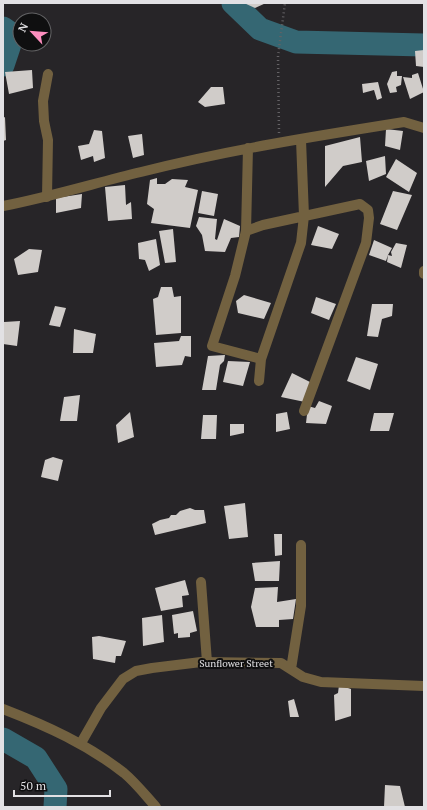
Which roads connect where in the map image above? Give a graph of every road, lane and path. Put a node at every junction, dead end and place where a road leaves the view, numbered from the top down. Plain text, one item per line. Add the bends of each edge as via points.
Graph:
1 (285, 3) edge
2 (48, 74) dead end
3 (424, 128) edge
4 (301, 140) junction
5 (279, 144) junction
6 (248, 148) junction
7 (47, 197) junction
8 (3, 206) edge
9 (304, 216) junction
10 (246, 231) junction
11 (424, 271) edge
12 (424, 274) edge
13 (261, 359) junction
14 (259, 381) dead end
15 (304, 411) dead end
16 (301, 545) dead end
17 (201, 582) dead end
18 (207, 662) junction
19 (291, 669) junction
20 (424, 686) edge
21 (3, 709) edge
22 (81, 743) junction
23 (156, 807) edge

1 - 5 path via 279,45
2 - 7 street via 43,101 48,146
3 - 4 street via 404,122
4 - 5 street
4 - 9 street
5 - 6 street
6 - 7 street
6 - 10 street
7 - 8 street
9 - 10 street
9 - 13 street via 301,243
9 - 15 street via 360,204 368,210 369,218 366,243
10 - 13 street via 212,346
11 - 12 street
13 - 14 street
16 - 19 street via 301,606
17 - 18 street
18 - 19 street, Sunflower Street via 281,663
18 - 22 street, Sunflower Street via 136,671 123,679 101,708
19 - 20 street, Sunflower Street via 303,677 321,682
21 - 22 street
22 - 23 street via 126,774

